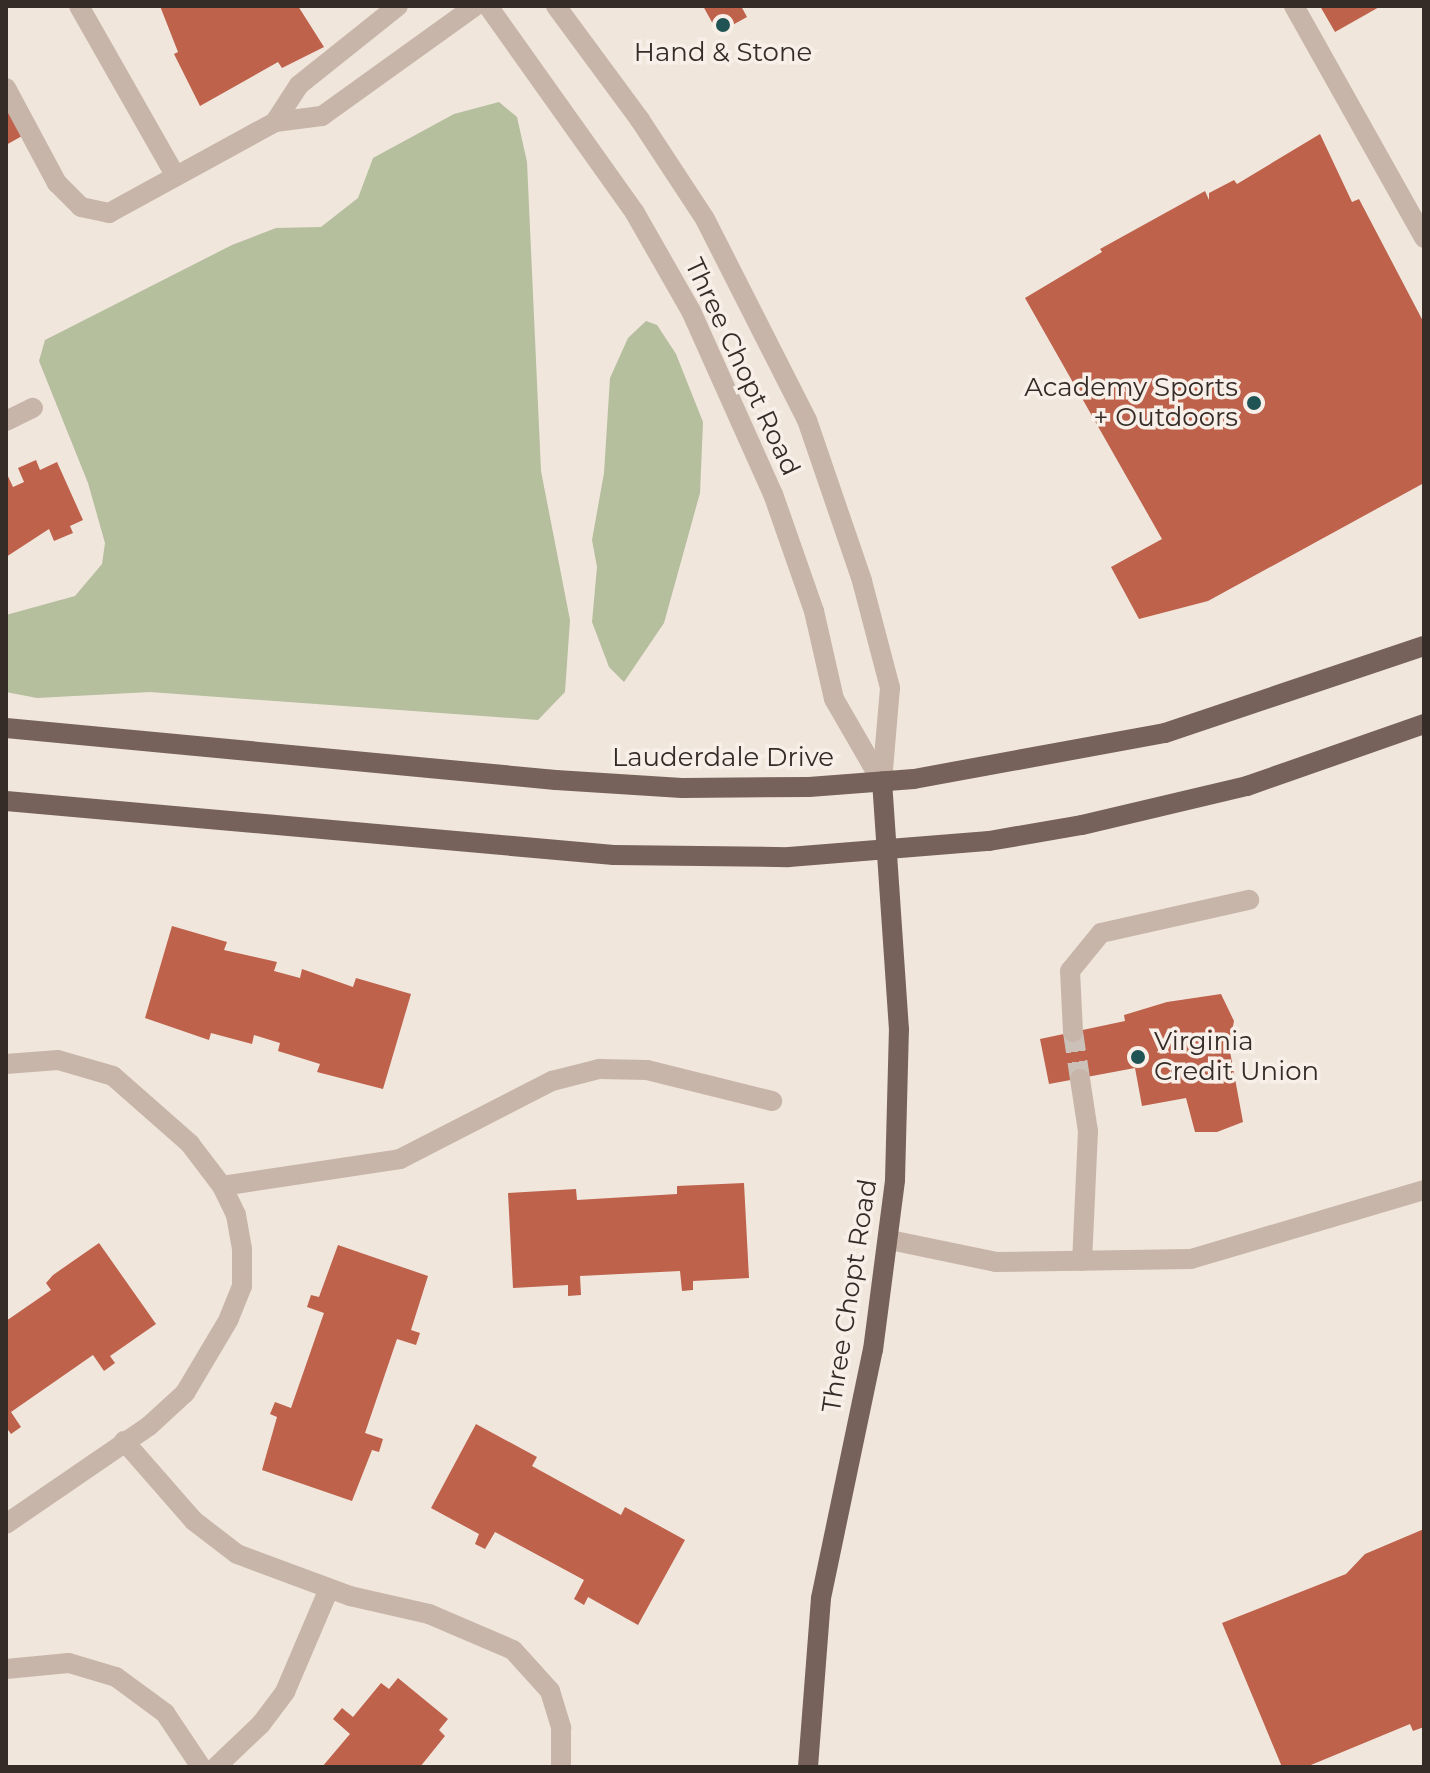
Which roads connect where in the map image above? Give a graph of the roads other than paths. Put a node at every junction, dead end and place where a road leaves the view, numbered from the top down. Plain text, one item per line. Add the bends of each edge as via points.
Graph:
1 (79, 6) edge
2 (398, 6) edge
3 (475, 6) edge
4 (488, 6) edge
5 (556, 6) edge
6 (1294, 6) edge
7 (6, 88) edge
8 (275, 122) junction
9 (175, 175) junction
10 (1424, 238) edge
11 (33, 408) dead end
12 (6, 421) edge
13 (1424, 646) edge
14 (1424, 724) edge
15 (6, 728) edge
16 (882, 782) junction
17 (6, 801) edge
18 (887, 849) junction
19 (1249, 900) dead end
20 (1073, 1032) tunnel mouth
21 (6, 1064) edge
22 (1080, 1079) tunnel mouth
23 (772, 1101) dead end
24 (222, 1186) junction
25 (1424, 1190) edge
26 (890, 1240) junction
27 (1082, 1261) junction
28 (124, 1441) junction
29 (6, 1524) edge
30 (329, 1589) junction
31 (6, 1669) edge
32 (201, 1767) edge
33 (216, 1767) edge
34 (561, 1767) edge
35 (808, 1767) edge

1 - 9 street
2 - 8 street via 299,85
3 - 8 street via 322,116
4 - 16 street, Three Chopt Road via 635,213 691,311 773,494 814,611 834,699
5 - 16 street, Three Chopt Road via 705,219 807,420 862,581 890,688
6 - 10 street
7 - 9 street via 57,183 81,207 109,213
8 - 9 street
11 - 12 street
13 - 16 main road, Lauderdale Drive via 1165,733 1024,763
14 - 18 main road via 1247,786 1082,825
15 - 16 main road, Lauderdale Drive via 682,788
16 - 18 main road, Three Chopt Road
17 - 18 main road via 614,855 774,858
18 - 26 main road, Three Chopt Road via 899,1030
19 - 20 street via 1101,933 1070,971
21 - 24 street via 58,1060 113,1076 190,1144
22 - 27 street via 1088,1131
23 - 24 street via 647,1070 599,1069 552,1081 400,1159
24 - 28 street via 236,1215 242,1248 237,1297 210,1356 185,1393
25 - 27 street via 1191,1259
26 - 27 street via 996,1262
26 - 35 main road, Three Chopt Road via 873,1350 821,1598
28 - 29 street
28 - 30 street via 194,1521 237,1554
30 - 33 street via 285,1692 261,1724
30 - 34 street via 429,1614 513,1650 550,1691 561,1728
31 - 32 street via 69,1663 116,1677 165,1713

